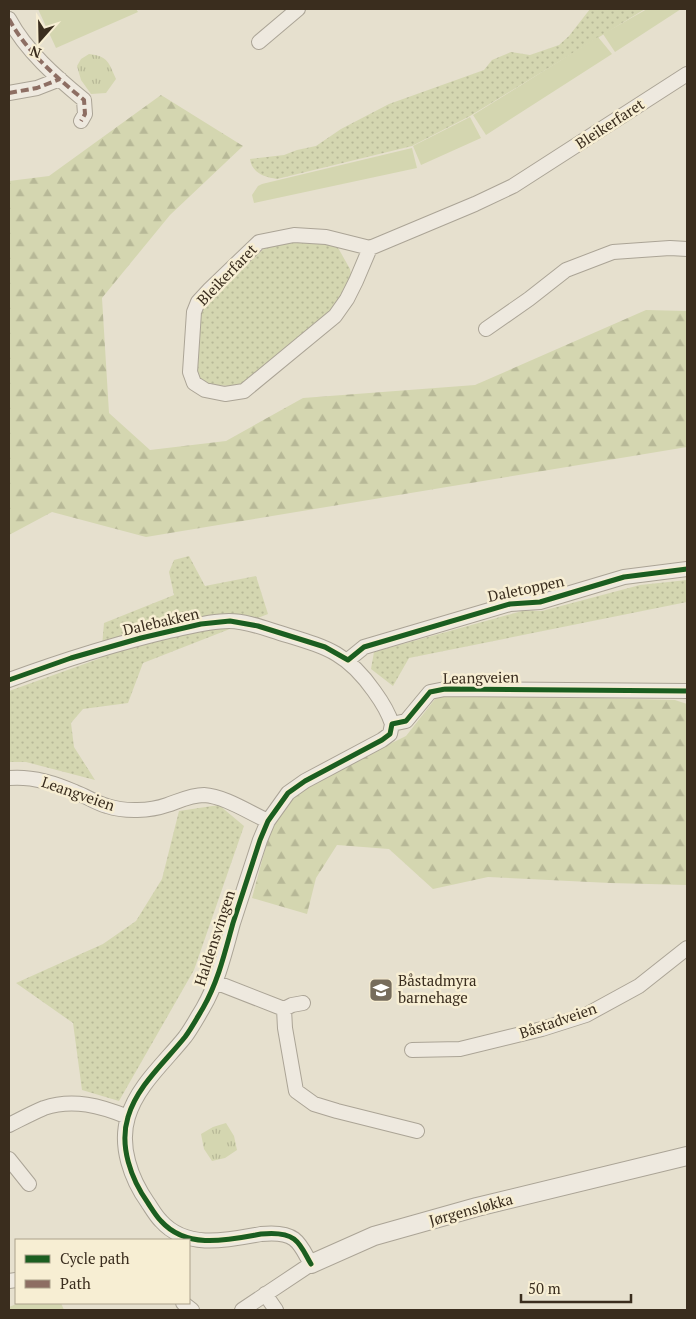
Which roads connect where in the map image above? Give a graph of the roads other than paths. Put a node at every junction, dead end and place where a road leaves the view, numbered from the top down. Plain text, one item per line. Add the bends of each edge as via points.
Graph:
1 (298, 9) edge
2 (9, 19) edge
3 (259, 42) dead end
4 (687, 74) edge
5 (60, 80) junction
6 (9, 93) edge
7 (81, 121) dead end
8 (370, 248) junction
9 (687, 249) edge
10 (486, 329) dead end
11 (687, 570) edge
12 (348, 660) junction
13 (9, 680) edge
14 (687, 691) edge
15 (392, 724) junction
16 (9, 778) edge
17 (268, 821) junction
18 (687, 948) edge
19 (215, 982) junction
20 (303, 1003) dead end
21 (284, 1009) junction
22 (412, 1050) dead end
23 (128, 1117) junction
24 (9, 1125) edge
25 (417, 1131) dead end
26 (687, 1156) edge
27 (9, 1159) edge
28 (29, 1184) dead end
29 (311, 1264) junction
30 (266, 1294) junction
31 (242, 1310) edge
32 (276, 1310) edge

1 - 3 street
2 - 5 street via 17,35
4 - 8 street, Bleikerfaret via 513,186
5 - 6 street
5 - 7 street via 84,100 85,114
8 - 8 street, Bleikerfaret via 326,237 294,235 259,242 198,302 194,312 190,372 194,383 205,390 225,394 244,391 335,316 347,299
9 - 10 street via 614,252 566,270
11 - 12 street, Daletoppen via 624,577 540,602 510,604 364,647
12 - 13 street, Dalebakken via 325,647 258,626 230,621 141,638
12 - 15 street via 363,675 388,711
14 - 15 street, Leangveien via 445,689 430,692 406,721
15 - 17 street, Leangveien via 390,734 382,740 288,793
16 - 17 street, Leangveien via 38,779 107,806 131,810 165,806 205,795
17 - 19 street, Haldensvingen
18 - 22 street, Båstadveien via 639,986 586,1015 460,1049
19 - 21 street, Haldensvingen
19 - 23 street, Haldensvingen via 186,1036 141,1091
20 - 21 street
21 - 25 street via 296,1092 314,1104
23 - 24 street via 84,1103 67,1104 46,1108
23 - 29 street, Haldensvingen via 126,1150 130,1169 162,1222 182,1236 207,1242 282,1234 294,1239
26 - 29 street, Jørgensløkka via 477,1207 374,1236
27 - 28 street
29 - 30 street, Jørgensløkka
30 - 31 street, Jørgensløkka
30 - 32 street

